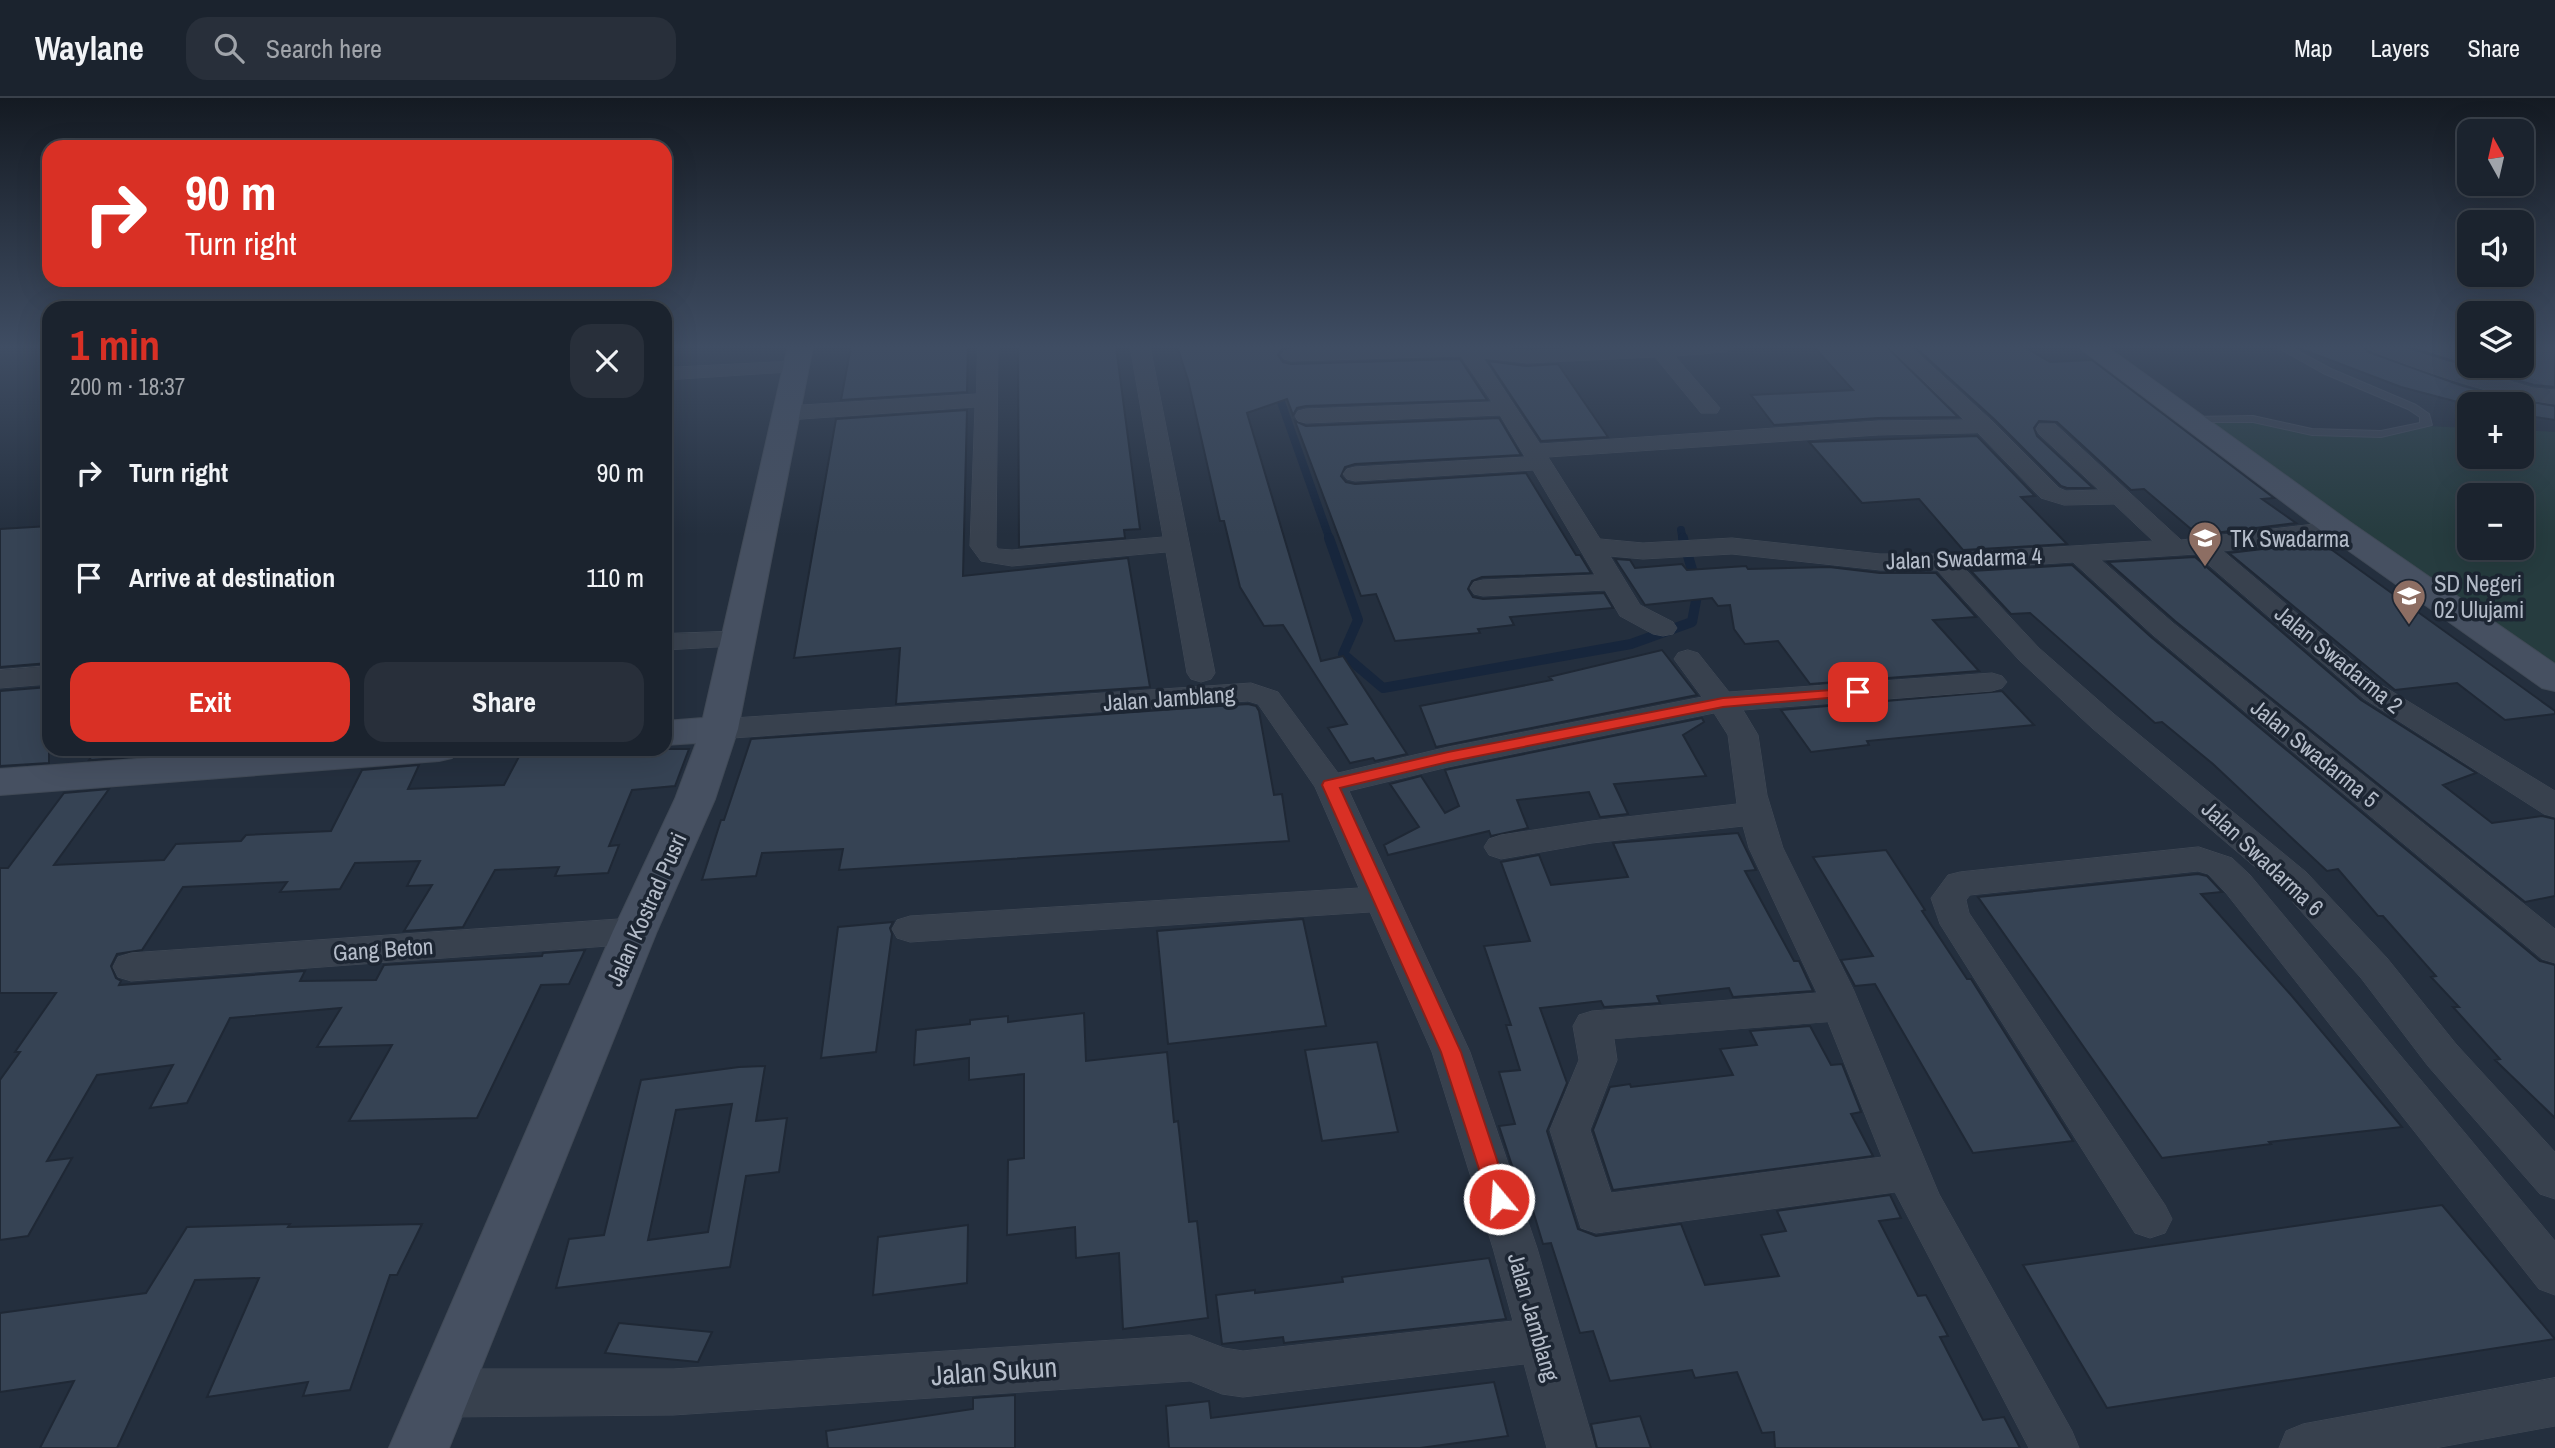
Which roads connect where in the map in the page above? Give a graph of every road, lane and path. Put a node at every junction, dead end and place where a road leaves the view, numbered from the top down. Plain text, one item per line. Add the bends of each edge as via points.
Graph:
1 (788, 409) edge
2 (849, 409) edge
3 (987, 409) edge
4 (1151, 409) edge
5 (1482, 409) edge
6 (1508, 409) edge
7 (1966, 409) edge
8 (2174, 409) edge
9 (2415, 409) edge
10 (787, 413) junction
11 (1306, 416) dead end
12 (2189, 420) junction
13 (1984, 426) junction
14 (2047, 429) dead end
15 (1535, 457) junction
16 (1355, 474) dead end
17 (2119, 497) junction
18 (2339, 529) junction
19 (1175, 544) junction
20 (1589, 545) junction
21 (2189, 547) junction
22 (2078, 553) junction
23 (1944, 562) junction
24 (1613, 583) junction
25 (1483, 588) dead end
26 (1663, 628) dead end
27 (740, 639) junction
28 (672, 642) edge
29 (1688, 659) dead end
30 (1201, 674) dead end
31 (42, 676) edge
32 (0, 679) edge
33 (2555, 680) edge
34 (1992, 682) dead end
35 (1723, 702) junction
36 (719, 730) junction
37 (672, 733) edge
38 (346, 756) edge
39 (0, 782) edge
40 (1330, 785) junction
41 (2555, 806) edge
42 (1756, 813) junction
43 (1501, 847) dead end
44 (1381, 899) junction
45 (910, 929) dead end
46 (635, 931) junction
47 (2555, 949) edge
48 (131, 967) dead end
49 (1841, 1006) junction
50 (1909, 1172) junction
51 (2555, 1181) edge
52 (2150, 1219) dead end
53 (2555, 1273) edge
54 (1540, 1340) junction
55 (441, 1393) junction
56 (2555, 1402) edge
57 (419, 1448) edge
58 (1571, 1448) edge
59 (2055, 1448) edge
60 (2303, 1448) edge

1 - 10 street, Jalan Kostrad Pusri
2 - 10 street
3 - 19 street via 983,546 990,556
4 - 19 street
5 - 11 street
6 - 15 street
7 - 13 street
8 - 12 street
9 - 12 lane via 2425,416 2426,425 2381,434 2312,432 2253,419
10 - 27 street, Jalan Kostrad Pusri
12 - 18 street
13 - 15 street via 1878,428
13 - 17 street via 2054,495
14 - 17 street, Jalan Swadarma 2
15 - 16 street
15 - 20 street
17 - 21 street, Jalan Swadarma 2
18 - 21 street, Jalan Swadarma 4
18 - 33 street
19 - 30 street
20 - 23 street, Jalan Swadarma 4 via 1643,551 1732,546 1880,562
20 - 24 street
21 - 22 street, Jalan Swadarma 4
21 - 41 street, Jalan Swadarma 2 via 2373,692
22 - 23 street, Jalan Swadarma 4
22 - 47 street, Jalan Swadarma 5 via 2163,629
23 - 51 street, Jalan Swadarma 6 via 2029,654 2294,881
24 - 25 street
24 - 26 street via 1630,610
27 - 28 street
27 - 36 street, Jalan Kostrad Pusri
29 - 35 street
31 - 32 street
34 - 35 street
35 - 40 street
35 - 42 street via 1743,736
36 - 37 street
36 - 40 street, Jalan Jamblang via 1251,692 1268,698
36 - 46 street, Jalan Kostrad Pusri via 695,799
38 - 39 street
40 - 44 street, Jalan Jamblang
42 - 43 street
42 - 49 street via 1766,848
44 - 45 street
44 - 54 street, Jalan Jamblang via 1451,1052
46 - 48 street, Gang Beton
46 - 55 street, Jalan Kostrad Pusri
49 - 50 street
49 - 50 street via 1592,1026 1598,1060 1570,1130 1596,1214
50 - 59 street via 1921,1203
52 - 53 street via 1952,915 1948,898 1961,884 2199,859 2220,866
54 - 55 street, Jalan Sukun via 1244,1374 1228,1374 1190,1358 673,1392
54 - 58 street, Jalan Jamblang
55 - 57 street, Jalan Kostrad Pusri
56 - 60 street

